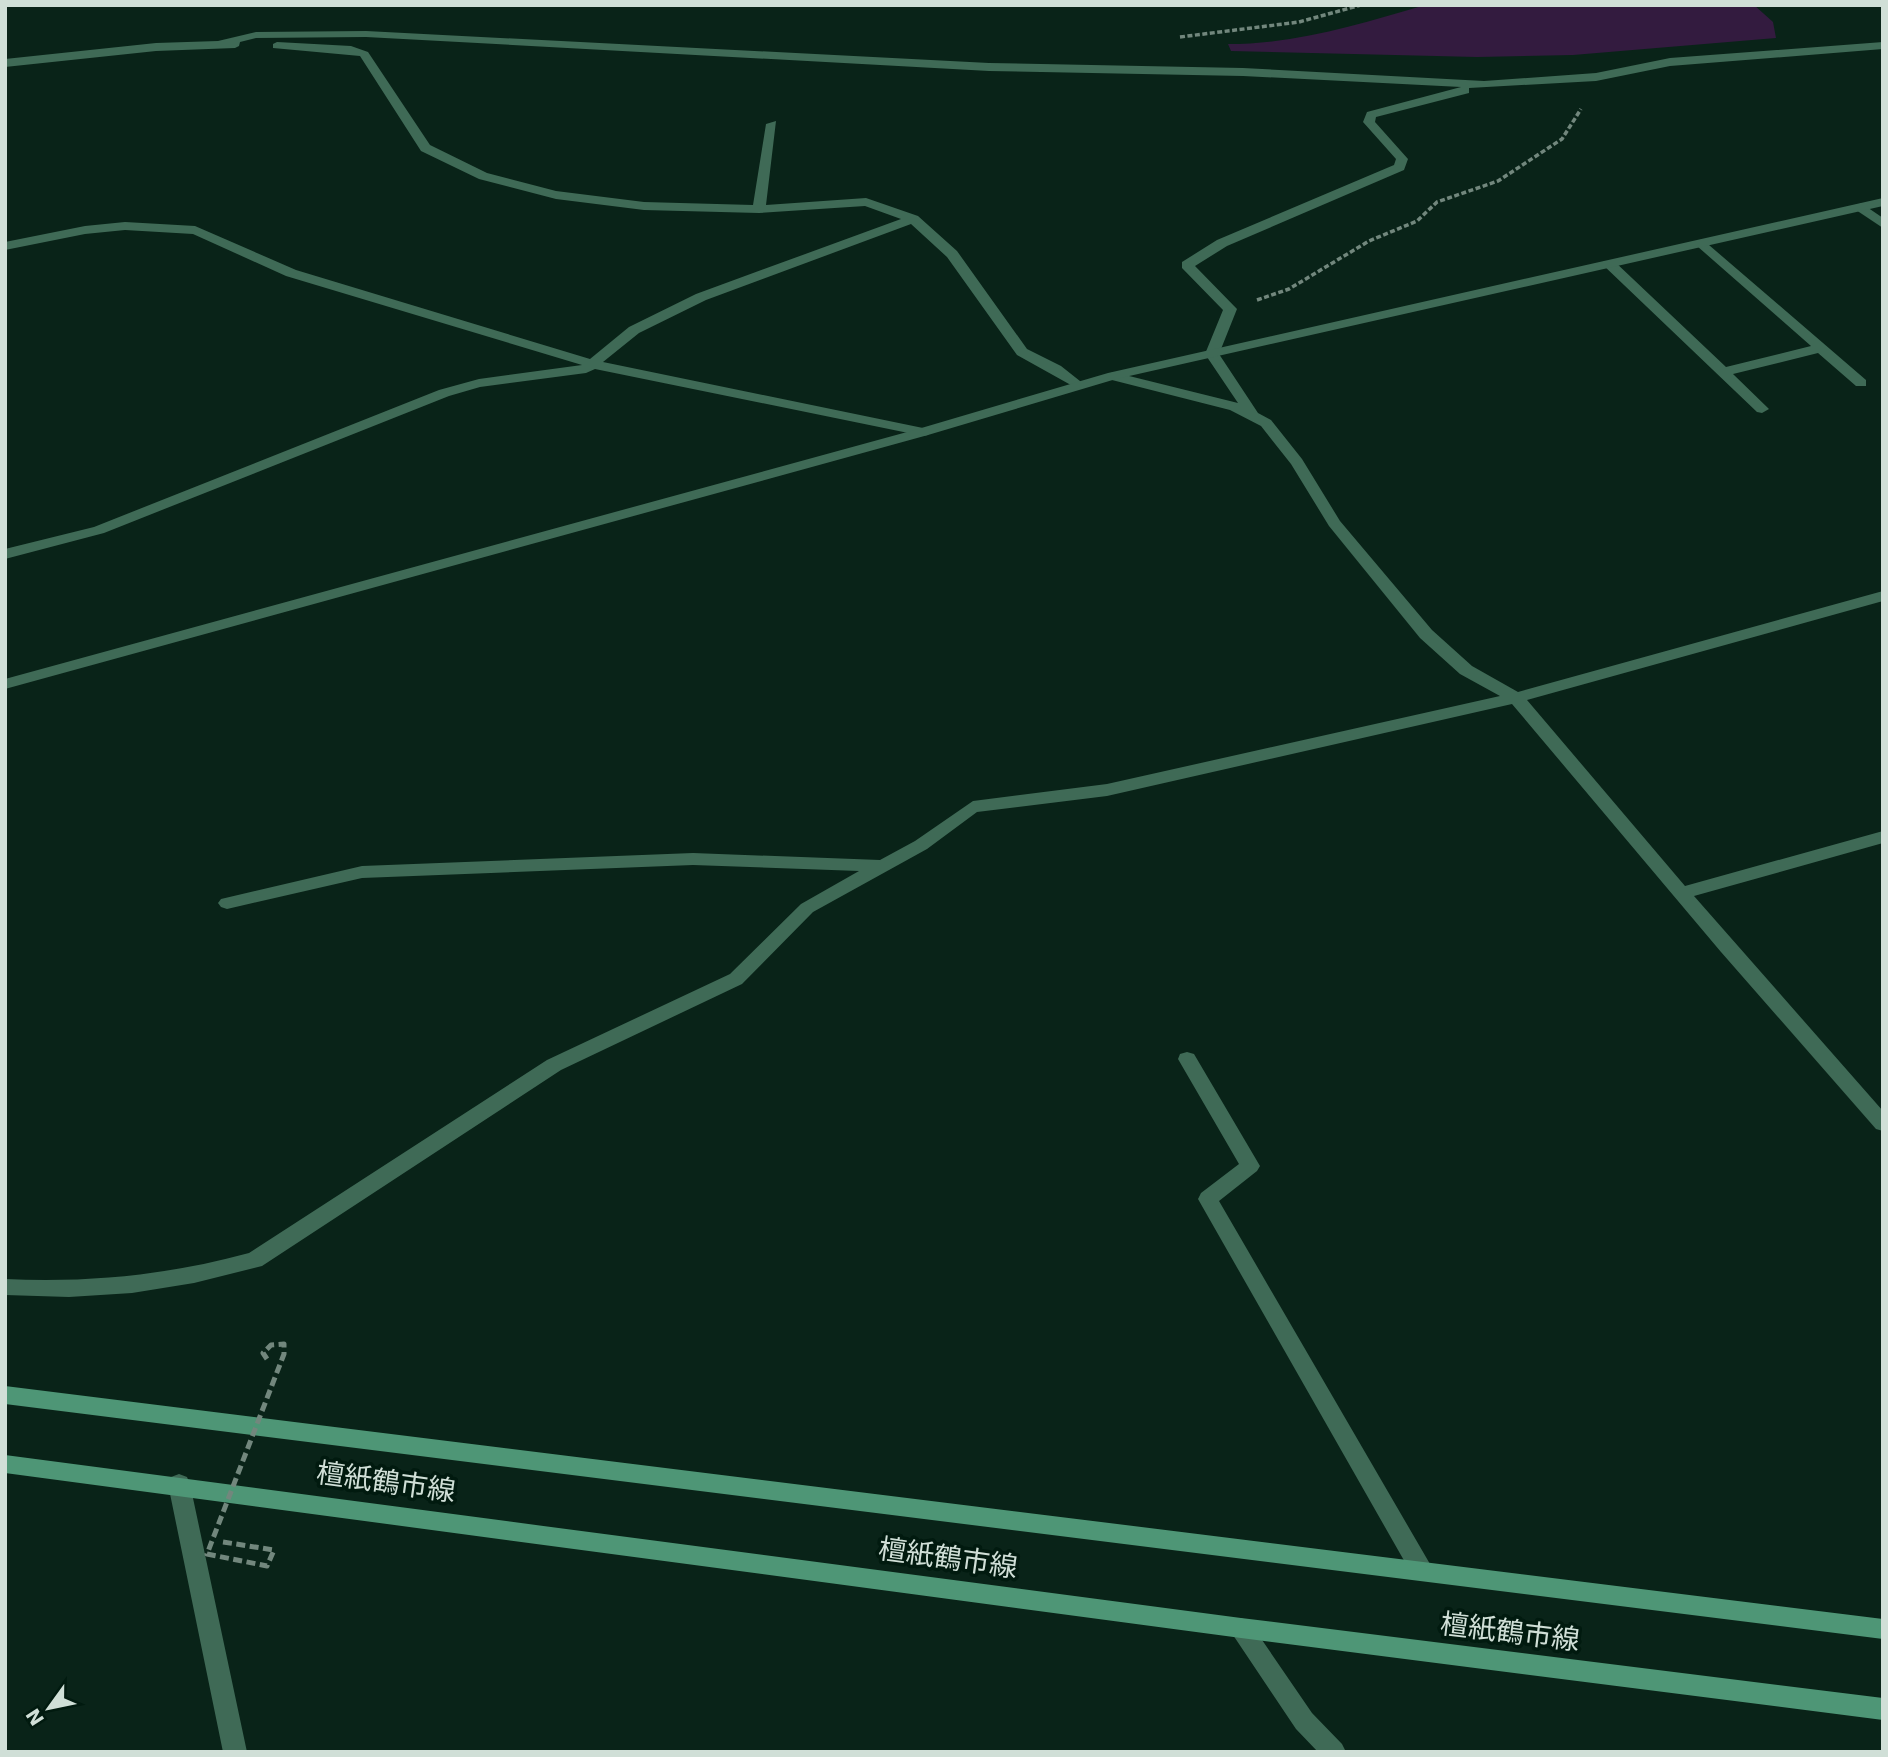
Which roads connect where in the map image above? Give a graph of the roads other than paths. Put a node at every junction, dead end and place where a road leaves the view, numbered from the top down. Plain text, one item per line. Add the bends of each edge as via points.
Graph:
1 (223, 43) junction
2 (1883, 45) edge
3 (5, 63) edge
4 (1484, 85) junction
5 (772, 124) dead end
6 (1883, 202) edge
7 (1861, 207) junction
8 (759, 209) junction
9 (913, 219) junction
10 (1883, 224) edge
11 (1702, 243) junction
12 (5, 246) edge
13 (1609, 264) junction
14 (1821, 348) junction
15 (1212, 354) junction
16 (593, 364) junction
17 (1724, 372) junction
18 (1113, 376) junction
19 (1861, 383) dead end
20 (1078, 385) junction
21 (1762, 409) dead end
22 (1251, 413) junction
23 (923, 432) junction
24 (5, 554) edge
25 (1883, 596) edge
26 (5, 684) edge
27 (1516, 698) junction
28 (1883, 837) edge
29 (884, 866) junction
30 (1681, 893) junction
31 (227, 903) dead end
32 (1187, 1059) dead end
33 (1883, 1124) edge
34 (5, 1287) edge
35 (5, 1395) edge
36 (5, 1464) edge
37 (179, 1485) junction
38 (1422, 1571) junction
39 (1241, 1628) junction
40 (1883, 1629) edge
41 (1883, 1709) edge
42 (235, 1752) edge
43 (1334, 1752) edge

1 - 3 street
1 - 4 street via 256,35 366,34 989,67 1243,72
1 - 8 street via 364,54 425,148 483,176 555,195 644,206
2 - 4 street via 1670,62 1596,77
4 - 15 street via 1371,115 1369,122 1402,159 1400,167 1222,243 1187,265 1230,309
5 - 8 street
6 - 7 street
7 - 10 street
7 - 11 street
8 - 9 street via 866,202
9 - 16 street via 701,297 634,330
9 - 20 street via 952,254 1022,352
11 - 13 street
11 - 14 street
12 - 16 street via 125,226 195,230 291,273
13 - 15 street
13 - 17 street
14 - 17 street
14 - 19 street
15 - 18 street
15 - 22 street
16 - 23 street
16 - 24 street via 586,369 479,383 444,393 99,530
17 - 21 street
18 - 20 street
18 - 22 street
20 - 23 street
22 - 27 street via 1266,423 1297,462 1334,523 1426,634 1466,670
23 - 26 street
25 - 27 street
27 - 29 street via 1107,790 973,807
27 - 30 street
28 - 30 street
29 - 31 street via 693,859 362,872
29 - 34 street via 807,908 736,979 554,1065 255,1260 146,1284 41,1290
30 - 33 street
32 - 38 street via 1250,1166 1208,1199
35 - 38 main road, 檀紙鶴市線
36 - 37 main road, 檀紙鶴市線
37 - 39 main road, 檀紙鶴市線
37 - 42 street
38 - 40 main road, 檀紙鶴市線
39 - 41 main road, 檀紙鶴市線
39 - 43 street via 1304,1721

